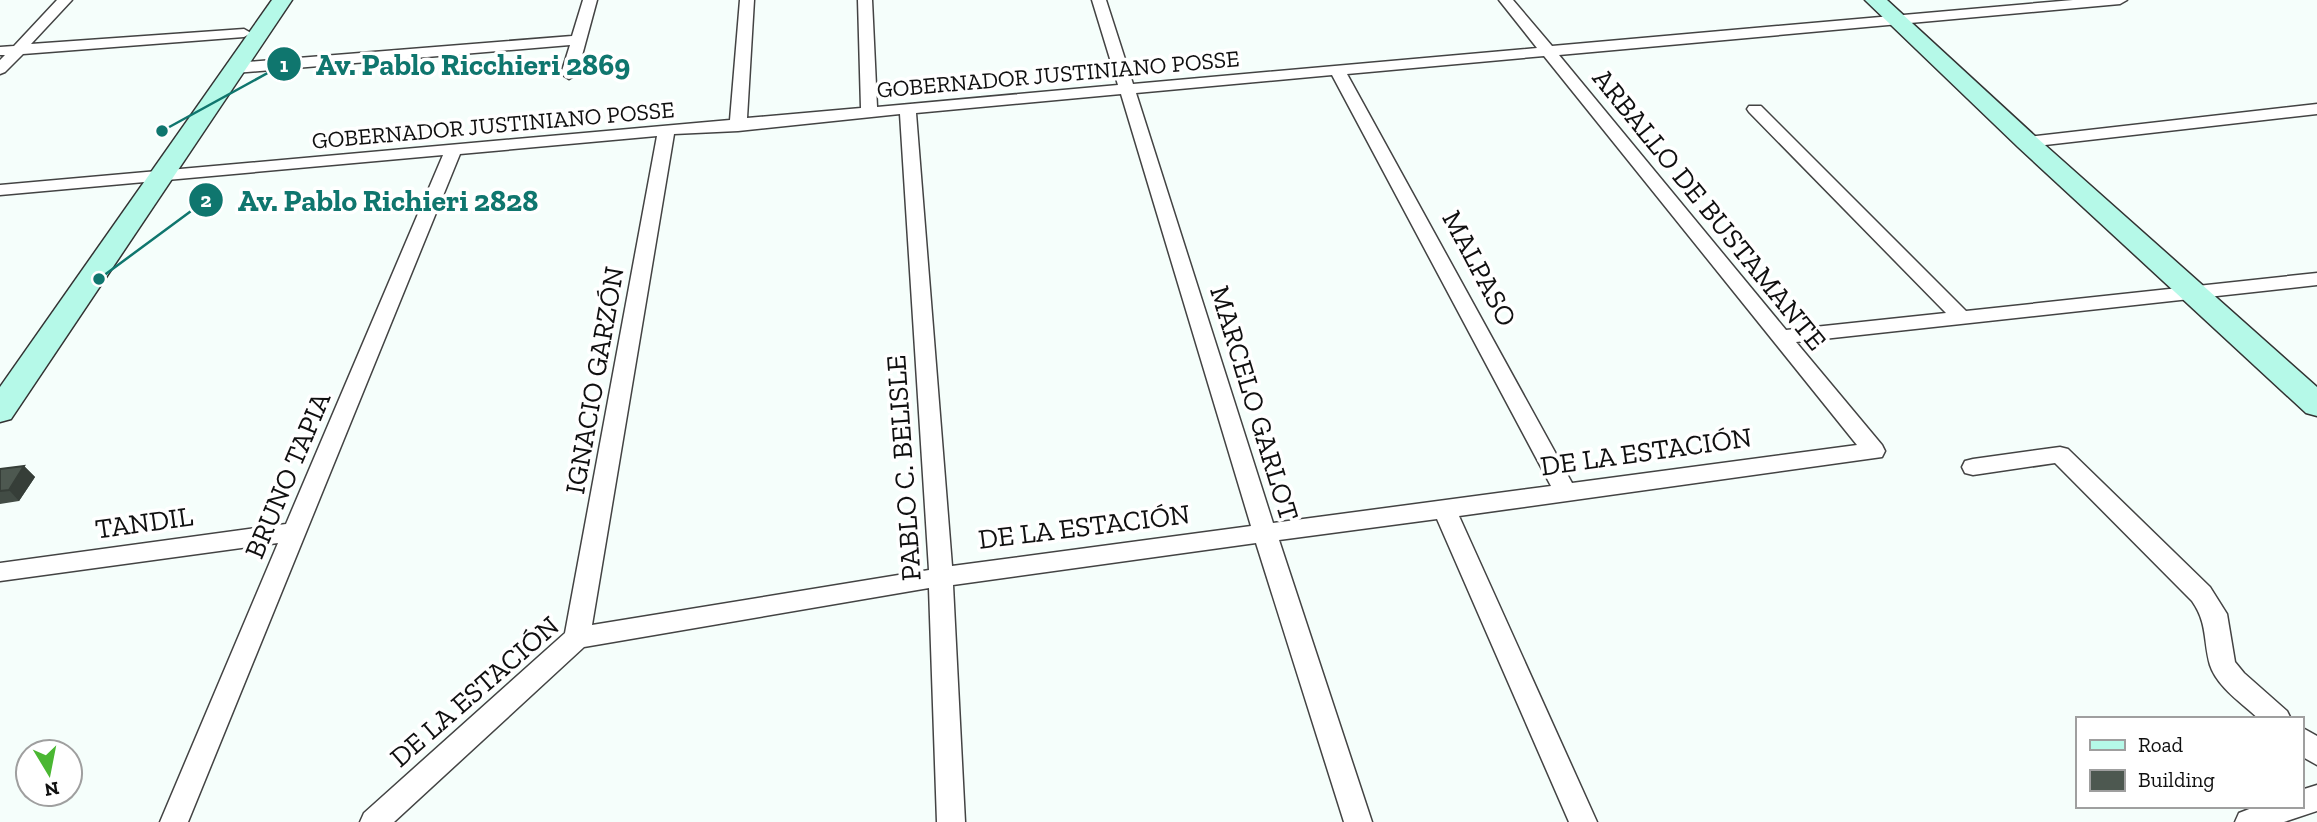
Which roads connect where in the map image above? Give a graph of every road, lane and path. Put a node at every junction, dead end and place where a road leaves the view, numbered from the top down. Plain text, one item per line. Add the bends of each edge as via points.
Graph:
1 (65, 0) edge
2 (267, 0) edge
3 (282, 0) edge
4 (590, 0) edge
5 (747, 0) edge
6 (865, 0) edge
7 (1099, 0) edge
8 (1506, 0) edge
9 (1875, 0) edge
10 (2120, 0) edge
11 (1899, 21) junction
12 (244, 33) junction
13 (579, 40) junction
14 (17, 50) junction
15 (0, 51) edge
16 (1548, 53) junction
17 (235, 68) junction
18 (0, 69) edge
19 (1338, 72) junction
20 (569, 75) dead end
21 (1127, 91) junction
22 (1755, 108) dead end
23 (908, 110) junction
24 (2317, 110) edge
25 (869, 113) junction
26 (738, 126) junction
27 (666, 132) junction
28 (2027, 142) junction
29 (453, 151) junction
30 (152, 178) junction
31 (0, 190) edge
32 (2317, 279) edge
33 (2193, 294) junction
34 (1962, 318) junction
35 (1780, 337) junction
36 (0, 384) edge
37 (2317, 405) edge
38 (0, 411) edge
39 (1874, 452) joint
40 (1973, 467) dead end
41 (1566, 493) junction
42 (1444, 510) junction
43 (296, 532) junction
44 (1265, 534) junction
45 (0, 572) edge
46 (941, 577) junction
47 (577, 638) junction
48 (2276, 717) edge
49 (2303, 742) edge
50 (2317, 753) edge
51 (2288, 808) edge
52 (174, 822) edge
53 (374, 822) edge
54 (951, 822) edge
55 (1358, 822) edge
56 (1583, 822) edge
57 (2249, 822) edge

1 - 14 street
2 - 12 main road
3 - 17 main road
4 - 13 street
5 - 26 street
6 - 25 street
7 - 21 street, MARCELO GARLOT
8 - 16 street, ARBALLO DE BUSTAMANTE
9 - 11 main road
10 - 11 street, GOBERNADOR JUSTINIANO POSSE
11 - 16 street, GOBERNADOR JUSTINIANO POSSE
11 - 28 main road
12 - 14 street
12 - 30 main road
13 - 17 street
13 - 20 street
14 - 15 street
14 - 18 street
16 - 19 street, GOBERNADOR JUSTINIANO POSSE
16 - 35 street, ARBALLO DE BUSTAMANTE
17 - 30 main road
19 - 21 street, GOBERNADOR JUSTINIANO POSSE
19 - 41 street, MALPASO
21 - 23 street, GOBERNADOR JUSTINIANO POSSE
21 - 44 street, MARCELO GARLOT
22 - 34 street
23 - 25 street, GOBERNADOR JUSTINIANO POSSE
23 - 46 street, PABLO C. BELISLE
24 - 28 street
25 - 26 street, GOBERNADOR JUSTINIANO POSSE
26 - 27 street, GOBERNADOR JUSTINIANO POSSE
27 - 29 street, GOBERNADOR JUSTINIANO POSSE
27 - 47 street, IGNACIO GARZÓN
28 - 33 main road
29 - 30 street, GOBERNADOR JUSTINIANO POSSE
29 - 43 street, BRUNO TAPIA
30 - 31 street, GOBERNADOR JUSTINIANO POSSE
30 - 36 main road
30 - 38 main road
32 - 33 street
33 - 34 street
33 - 37 main road
34 - 35 street
35 - 39 street, ARBALLO DE BUSTAMANTE
39 - 41 street, DE LA ESTACIÓN
40 - 48 street via 2060,455 2201,594 2215,614 2223,665
41 - 42 street, DE LA ESTACIÓN
42 - 44 street, DE LA ESTACIÓN
42 - 56 street
43 - 45 street, TANDIL
43 - 52 street, BRUNO TAPIA
44 - 46 street, DE LA ESTACIÓN
44 - 55 street, MARCELO GARLOT
46 - 47 street, DE LA ESTACIÓN
46 - 54 street, PABLO C. BELISLE
47 - 53 street, DE LA ESTACIÓN
49 - 50 street
51 - 57 street

